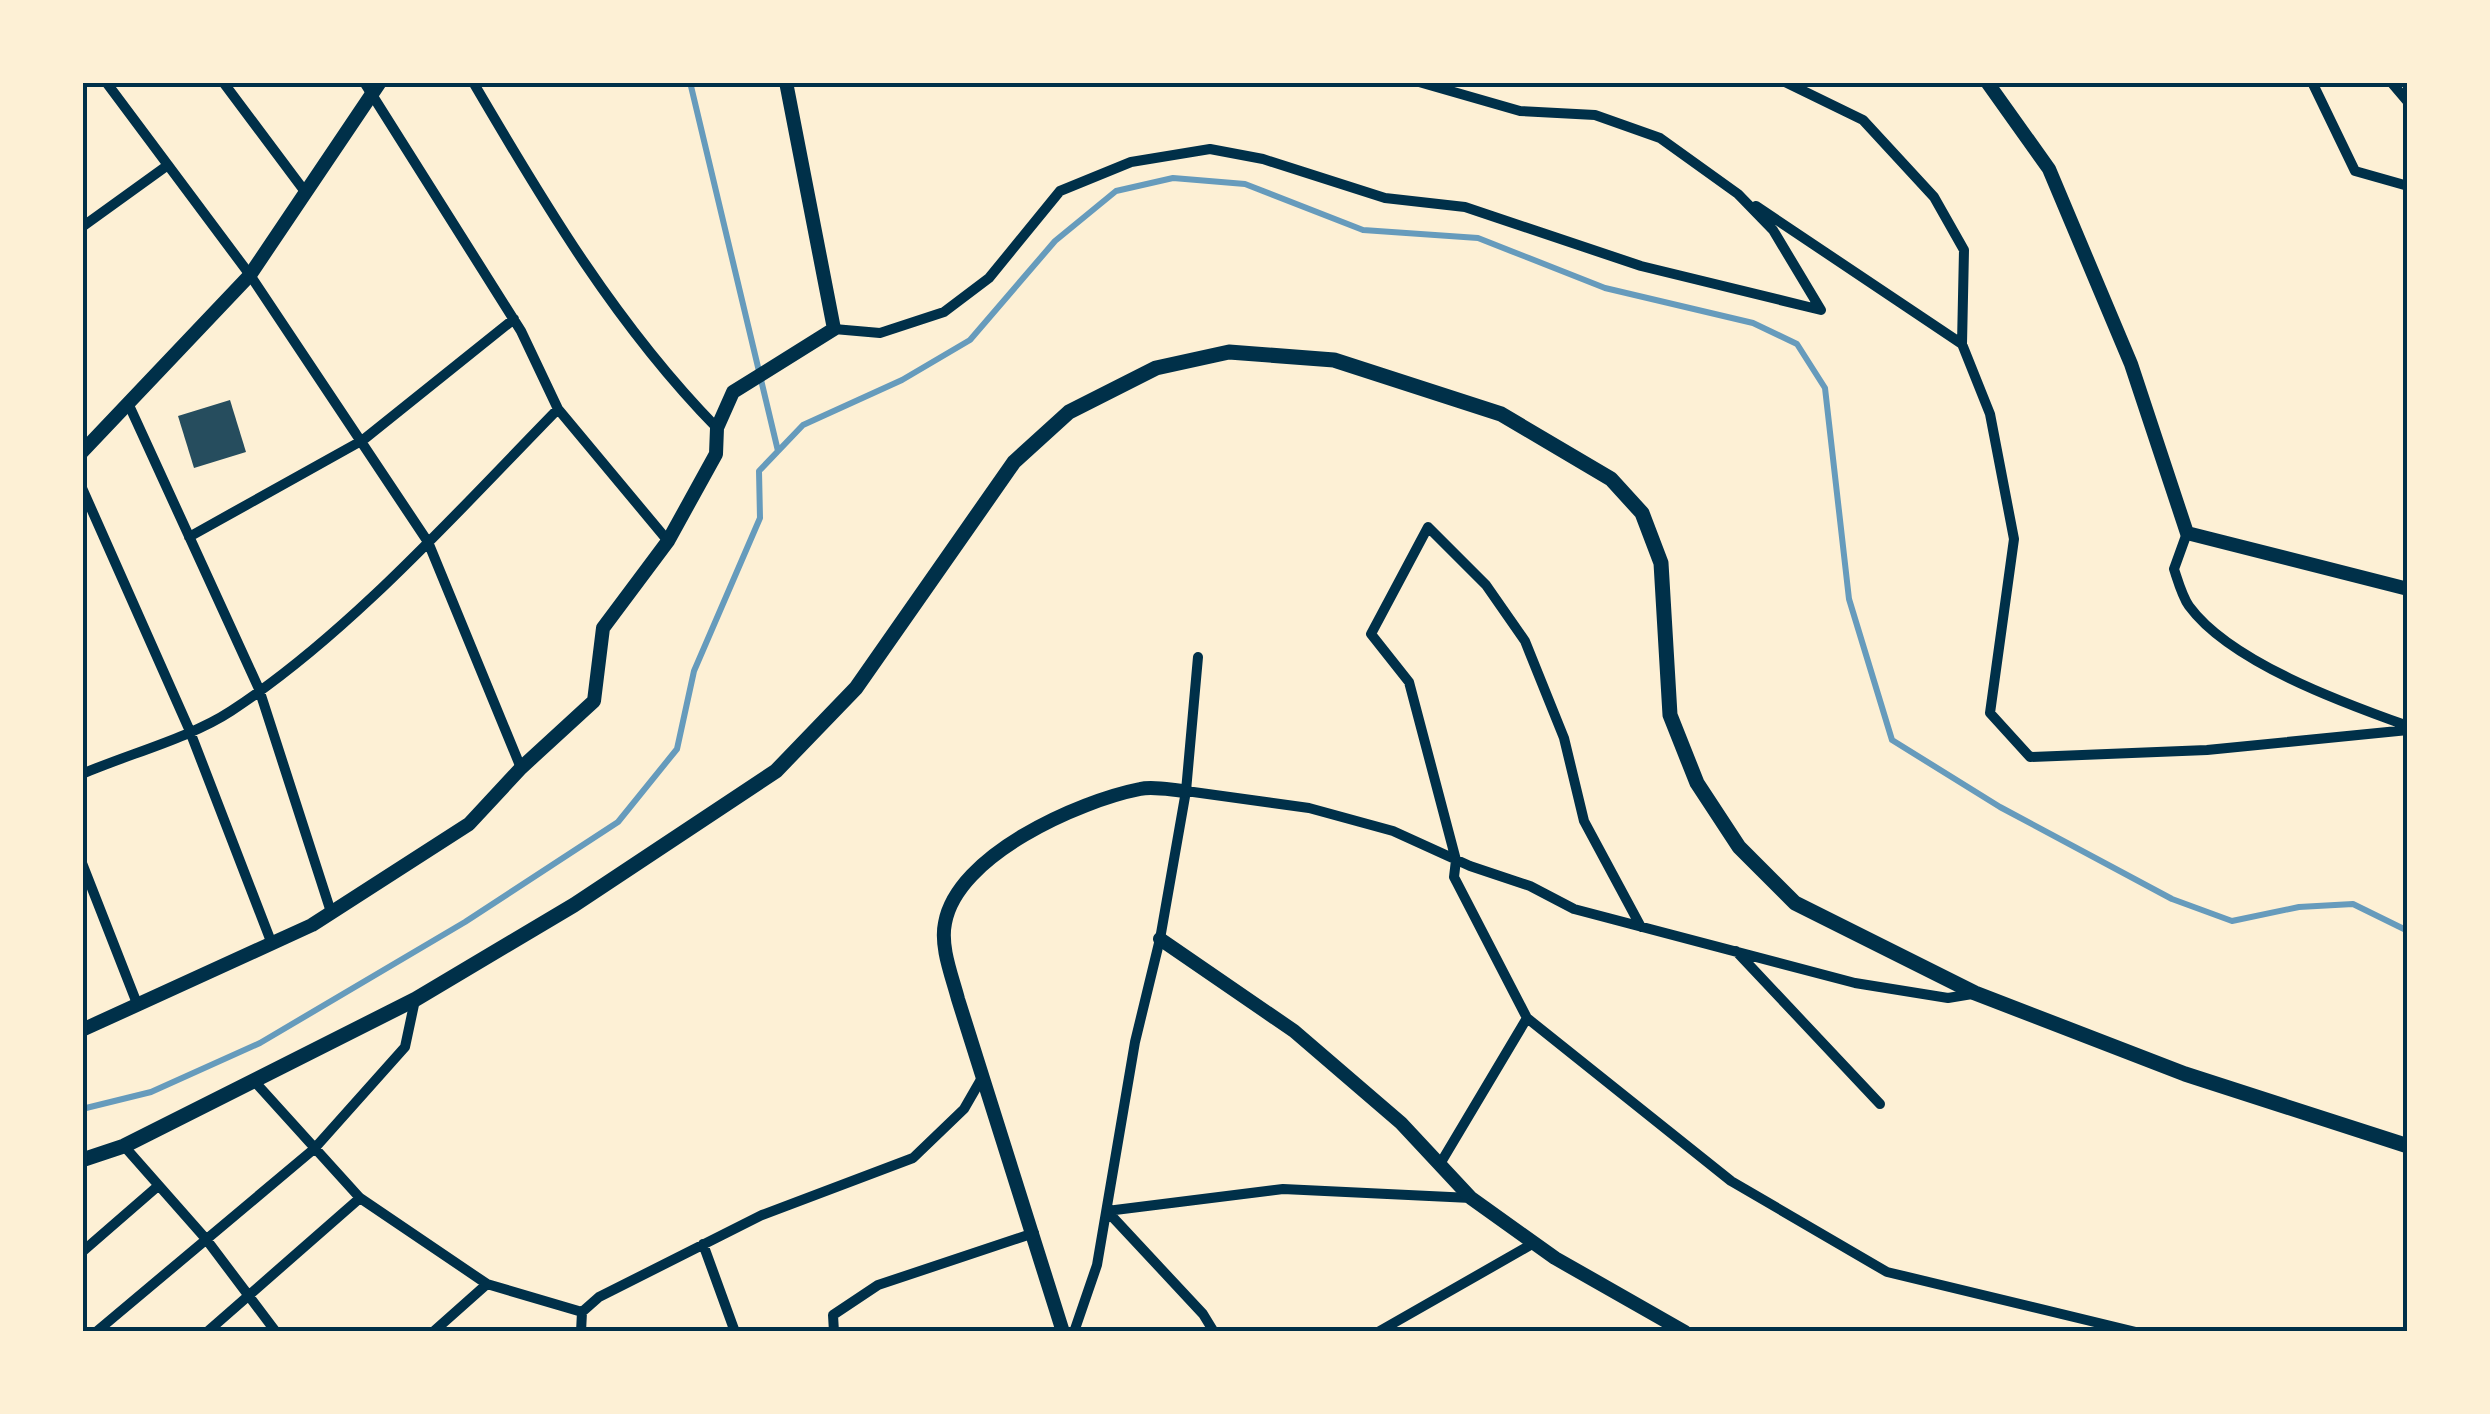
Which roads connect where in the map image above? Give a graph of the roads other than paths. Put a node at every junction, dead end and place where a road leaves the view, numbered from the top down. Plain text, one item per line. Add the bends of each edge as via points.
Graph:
1 (106, 82) edge
2 (223, 82) edge
3 (473, 82) edge
4 (786, 82) edge
5 (1419, 82) edge
6 (1785, 82) edge
7 (1987, 82) edge
8 (2312, 82) edge
9 (2391, 82) edge
10 (372, 86) edge
11 (2408, 102) edge
12 (168, 165) junction
13 (2408, 186) edge
14 (306, 193) junction
15 (1738, 194) junction
16 (82, 227) edge
17 (250, 274) junction
18 (514, 320) junction
19 (834, 329) junction
20 (1962, 344) junction
21 (128, 402) junction
22 (558, 409) junction
23 (717, 428) junction
24 (363, 440) junction
25 (84, 449) edge
26 (82, 488) edge
27 (2188, 534) junction
28 (189, 537) junction
29 (428, 542) junction
30 (668, 542) junction
31 (2408, 589) edge
32 (1198, 657) dead end
33 (259, 689) junction
34 (2408, 728) edge
35 (189, 729) junction
36 (521, 768) junction
37 (82, 774) edge
38 (1186, 791) junction
39 (1456, 860) junction
40 (82, 862) edge
41 (331, 912) junction
42 (1641, 927) junction
43 (1160, 938) junction
44 (272, 944) junction
45 (1735, 950) junction
46 (1975, 993) junction
47 (416, 999) junction
48 (138, 1006) junction
49 (1527, 1018) junction
50 (82, 1030) edge
51 (983, 1076) junction
52 (255, 1082) junction
53 (1880, 1104) dead end
54 (124, 1146) junction
55 (2408, 1146) edge
56 (314, 1148) junction
57 (82, 1160) edge
58 (1440, 1164) junction
59 (158, 1186) junction
60 (360, 1198) junction
61 (1472, 1198) junction
62 (1107, 1212) junction
63 (1034, 1233) junction
64 (206, 1239) junction
65 (1534, 1243) junction
66 (703, 1244) junction
67 (82, 1252) edge
68 (487, 1284) junction
69 (250, 1297) junction
70 (582, 1312) junction
71 (96, 1332) edge
72 (207, 1332) edge
73 (276, 1332) edge
74 (433, 1332) edge
75 (580, 1332) edge
76 (735, 1332) edge
77 (834, 1332) edge
78 (1063, 1332) edge
79 (1074, 1332) edge
80 (1214, 1332) edge
81 (1378, 1332) edge
82 (1685, 1332) edge
83 (2136, 1332) edge

1 - 12 street
2 - 14 street
3 - 23 street via 543,206 661,370
4 - 19 street
5 - 15 street via 1520,112 1595,115 1660,138
6 - 20 street via 1863,120 1934,197 1964,250
7 - 27 street via 2049,169 2131,364
8 - 13 street via 2355,171
9 - 11 street
10 - 14 street
10 - 18 street
12 - 16 street
12 - 17 street
14 - 17 street
15 - 19 street via 1774,230 1822,310 1641,266 1465,207 1385,198 1263,158 1210,149 1131,162 1060,190 989,278 944,312 880,332
15 - 20 street
17 - 21 street
17 - 24 street
18 - 22 street
18 - 24 street
19 - 23 street via 733,392
20 - 34 street via 1990,414 2014,539 1990,713 2030,757 2207,750
21 - 25 street
21 - 28 street
22 - 29 street
22 - 30 street
23 - 30 street via 716,454
24 - 28 street
24 - 29 street
26 - 35 street
27 - 31 street
27 - 34 street via 2174,569 2187,604 2214,632 2318,694
28 - 33 street
29 - 33 street
29 - 36 street
30 - 36 street via 603,628 594,701
32 - 38 street
33 - 35 street via 229,712
33 - 41 street
35 - 37 street
35 - 44 street
36 - 41 street via 469,824
38 - 39 street via 1308,808 1392,831
38 - 43 street
38 - 51 street via 1142,788 1048,822 993,856 958,893 944,924 947,956
39 - 42 street via 1574,909
39 - 42 street via 1409,682 1371,634 1428,527 1486,585 1524,641 1564,738 1584,820
39 - 49 street via 1454,878
40 - 48 street
41 - 44 street
42 - 45 street
43 - 58 street via 1294,1031
43 - 62 street
44 - 48 street
45 - 46 street via 1910,994
45 - 53 street
46 - 47 main road via 1796,903 1739,847 1698,783 1670,715 1661,563 1642,513 1611,479 1501,414 1334,360 1228,352 1156,368 1069,412 1014,462 856,688 776,770 574,905
46 - 55 main road via 2185,1074
47 - 52 main road
47 - 56 street via 404,1047
48 - 50 street
49 - 58 street
49 - 83 street via 1731,1181 1888,1272
51 - 63 street
51 - 66 street via 964,1109 913,1158
52 - 54 main road
52 - 56 street
54 - 57 main road
54 - 59 street
56 - 60 street
56 - 64 street
58 - 61 street
59 - 64 street
59 - 67 street
60 - 68 street
60 - 69 street
61 - 62 street via 1283,1188
61 - 65 street
62 - 79 street
62 - 80 street
63 - 77 street via 878,1285 833,1315
63 - 78 street
64 - 69 street
64 - 71 street
65 - 81 street
65 - 82 street
66 - 70 street via 599,1296
66 - 76 street
68 - 70 street
68 - 74 street
69 - 72 street
69 - 73 street
70 - 75 street

